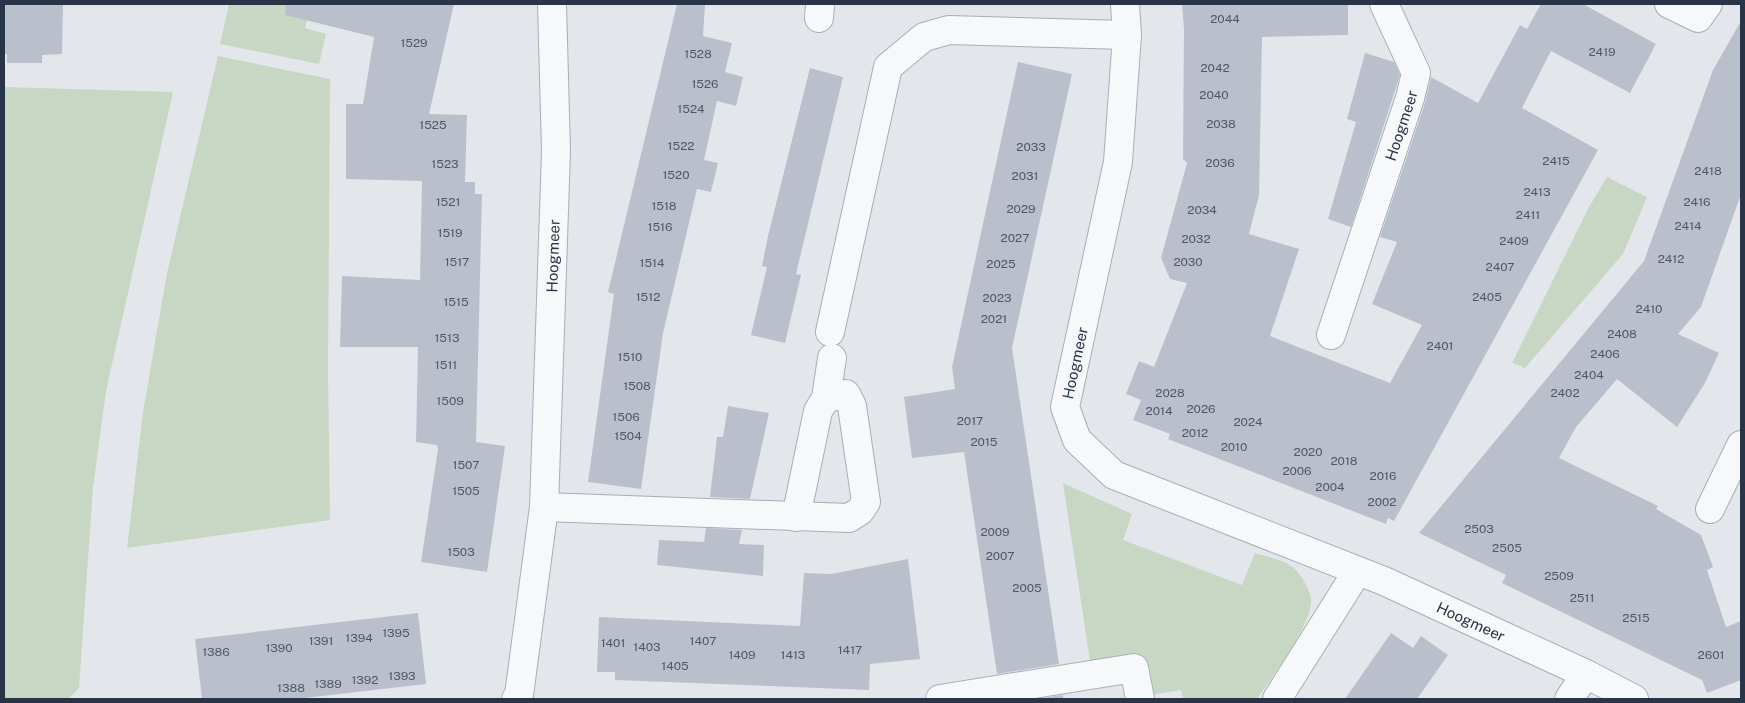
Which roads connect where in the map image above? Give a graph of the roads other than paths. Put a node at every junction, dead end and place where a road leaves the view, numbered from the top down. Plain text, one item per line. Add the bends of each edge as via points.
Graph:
1 (552, 4) edge
2 (1125, 4) edge
3 (1384, 4) edge
4 (1669, 4) edge
5 (1708, 4) edge
6 (1127, 35) junction
7 (1330, 335) dead end
8 (826, 398) junction
9 (1741, 445) edge
10 (544, 506) junction
11 (1710, 509) dead end
12 (796, 517) junction
13 (1357, 572) junction
14 (1586, 674) junction
15 (516, 699) edge
16 (940, 699) edge
17 (1140, 699) edge
18 (1277, 699) edge
19 (1569, 699) edge
20 (1634, 699) edge

1 - 10 street, Hoogmeer via 556,151
2 - 6 street, Hoogmeer
3 - 7 street, Hoogmeer via 1416,73
4 - 5 street via 1698,18
6 - 8 street via 950,30 924,37 888,67 831,345
6 - 13 street, Hoogmeer via 1118,162 1065,407 1078,440 1114,475
8 - 12 street via 818,411
8 - 12 street via 846,394 852,406 866,502 860,512 849,518
9 - 11 street
10 - 12 street
10 - 15 street, Hoogmeer
13 - 14 street, Hoogmeer via 1384,581
13 - 18 street
14 - 19 street
14 - 20 street, Hoogmeer
16 - 17 street via 1134,668

